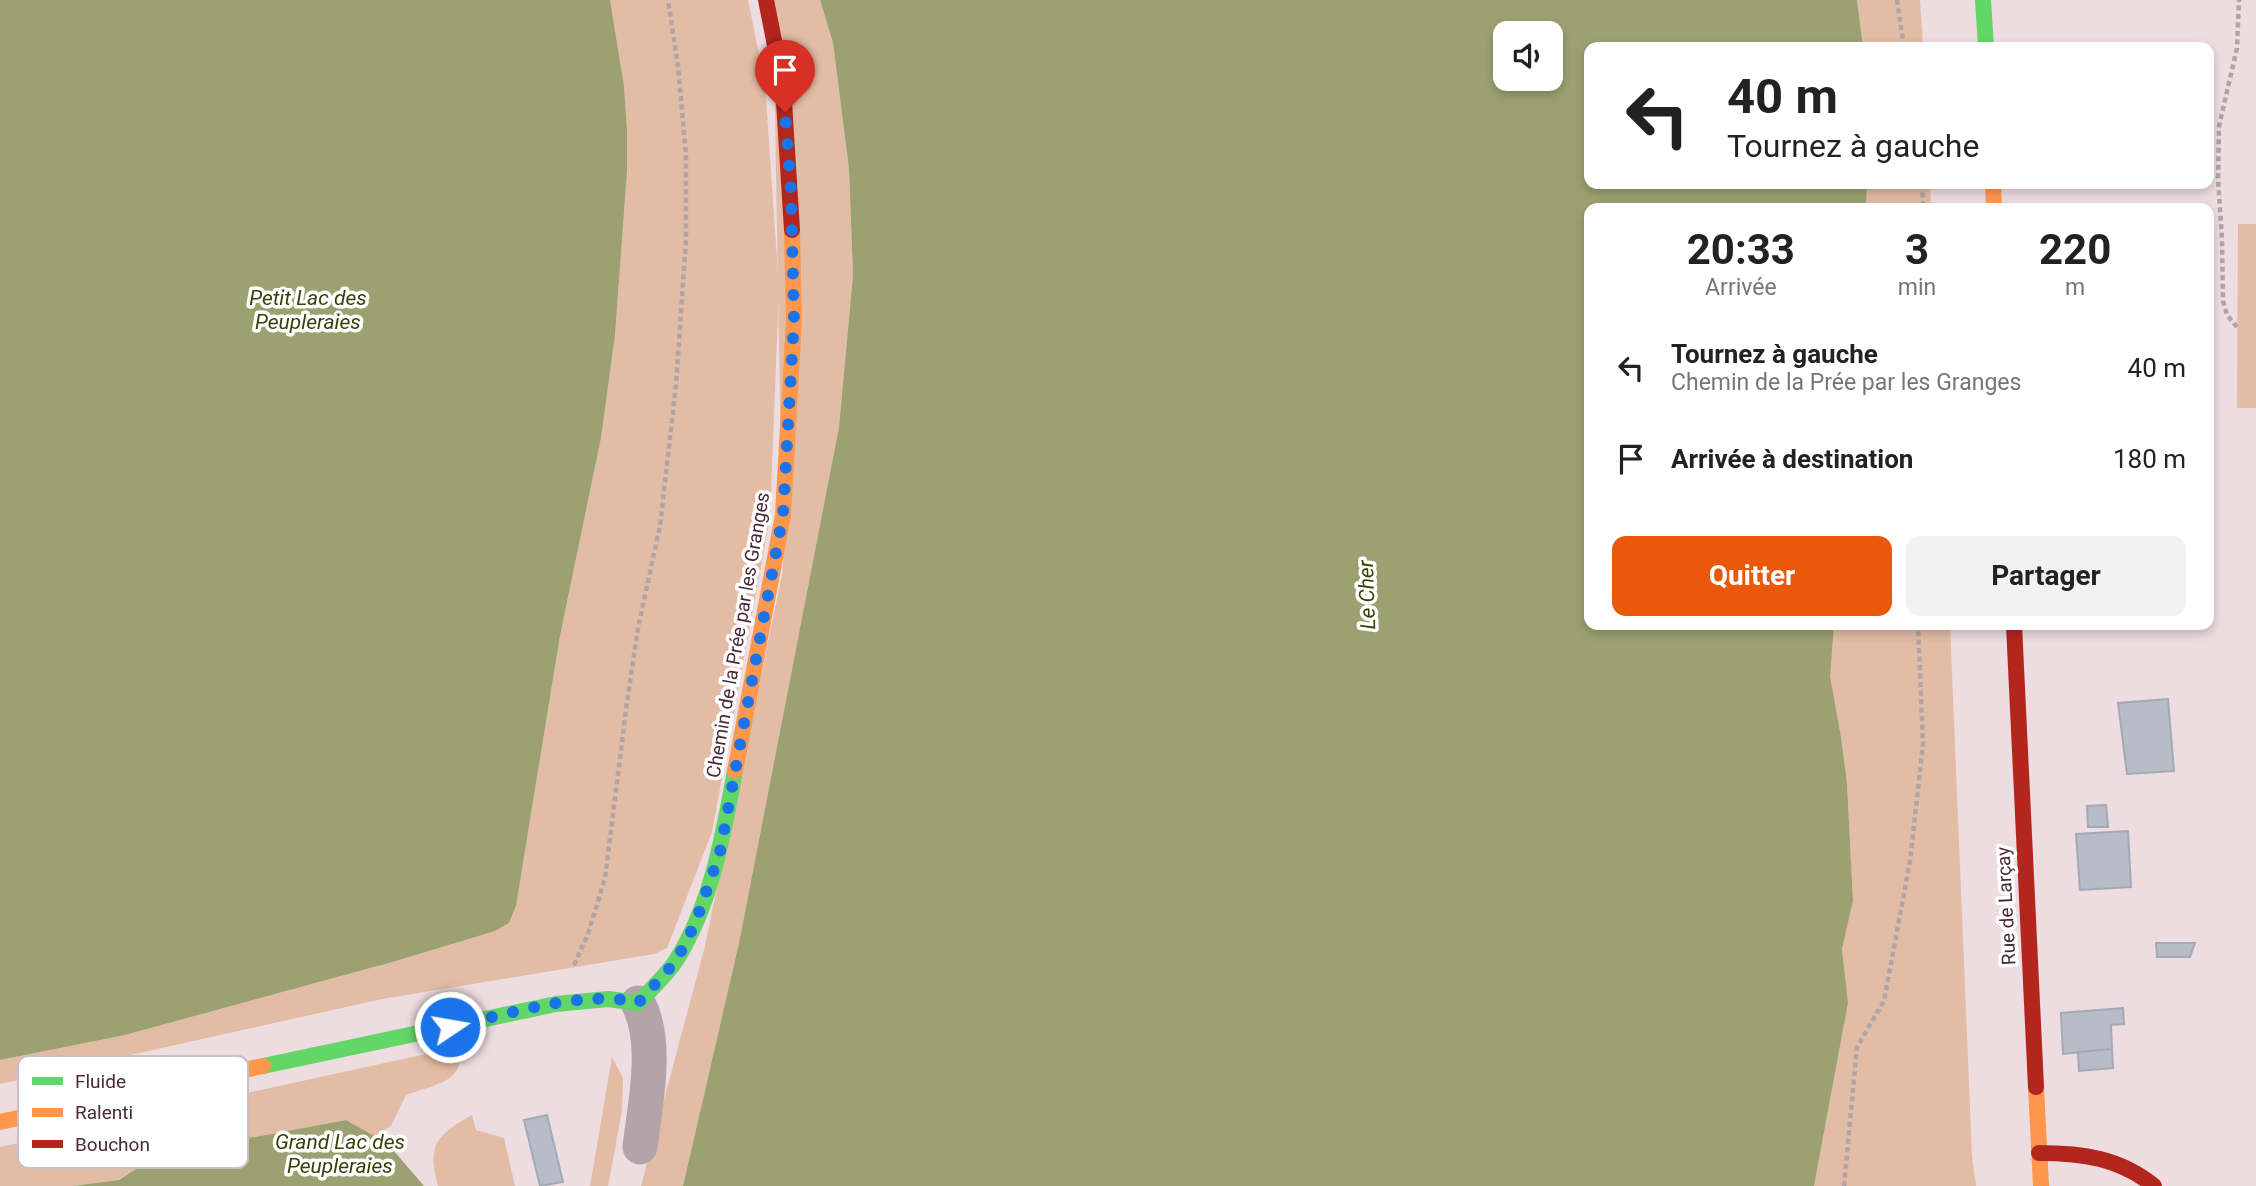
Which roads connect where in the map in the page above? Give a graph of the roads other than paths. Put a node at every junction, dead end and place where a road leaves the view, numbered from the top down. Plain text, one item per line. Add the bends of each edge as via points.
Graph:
1 (766, 0) edge
2 (1983, 0) edge
3 (1986, 42) edge
4 (2014, 630) edge
5 (638, 1003) junction
6 (248, 1069) edge
7 (18, 1118) edge
8 (0, 1122) edge
9 (640, 1147) dead end
10 (2039, 1153) junction
11 (2041, 1186) edge
12 (2154, 1186) edge

1 - 5 street, Chemin de la Prée par les Granges via 783,86 791,191 794,320 783,515 720,852 695,924 676,961
2 - 3 street
4 - 10 street, Rue de Larçay
5 - 6 street via 598,998 556,1004
5 - 9 street via 646,1017 649,1047
7 - 8 street
10 - 11 street, Rue de Larçay
10 - 12 street via 2077,1153 2118,1162

